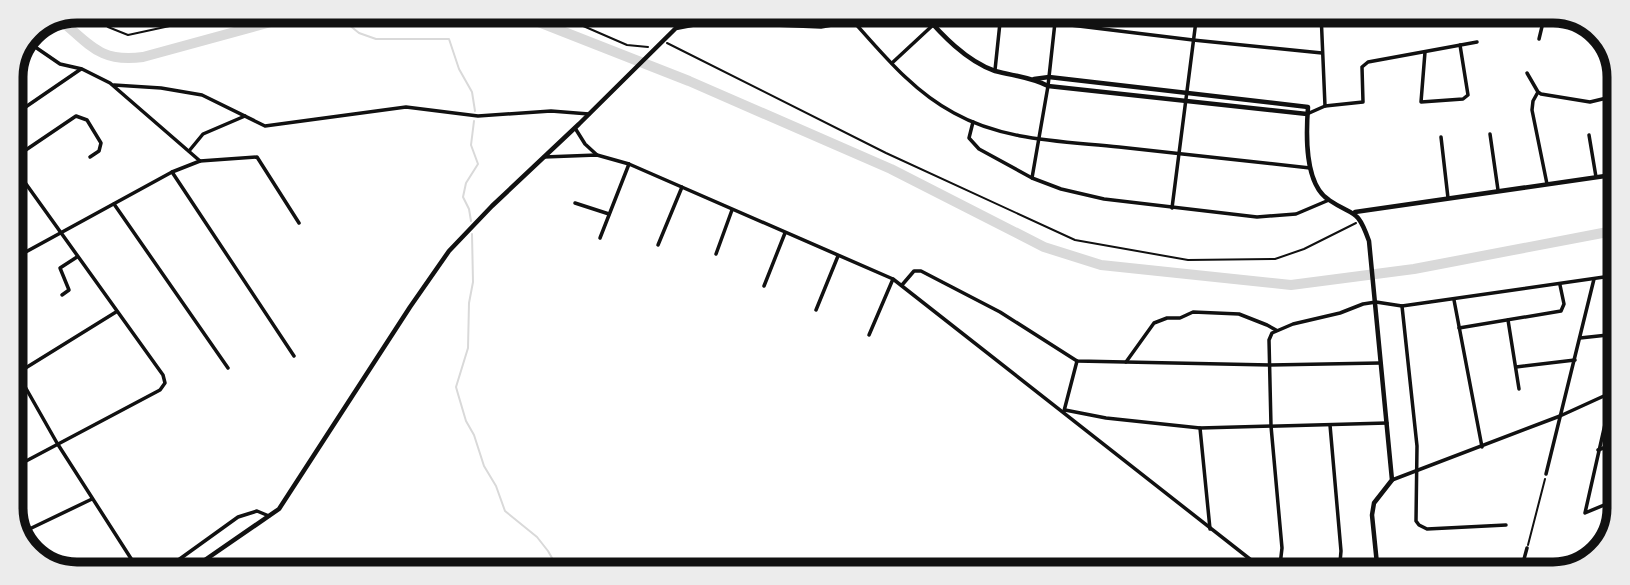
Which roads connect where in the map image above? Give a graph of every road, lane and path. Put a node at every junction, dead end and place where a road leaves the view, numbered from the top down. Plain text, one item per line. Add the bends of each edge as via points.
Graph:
1 (103, 23) edge
2 (184, 23) edge
3 (577, 23) edge
4 (676, 23) edge
5 (701, 23) edge
6 (730, 23) edge
7 (835, 23) edge
8 (854, 23) edge
9 (1000, 23) edge
10 (1054, 23) joint
11 (1195, 23) edge
12 (1321, 23) edge
13 (1543, 23) edge
14 (933, 25) joint
15 (678, 27) junction
16 (1539, 39) dead end
17 (1193, 40) junction
18 (663, 41) junction
19 (1477, 42) dead end
20 (1460, 45) junction
21 (33, 46) edge
22 (654, 49) junction
23 (1425, 52) junction
24 (1322, 53) junction
25 (892, 63) junction
26 (82, 69) junction
27 (995, 70) junction
28 (1527, 74) dead end
29 (1049, 78) junction
30 (1034, 79) junction
31 (114, 85) junction
32 (1048, 86) junction
33 (1538, 92) junction
34 (1187, 93) junction
35 (1607, 98) edge
36 (1186, 100) junction
37 (1325, 106) junction
38 (23, 109) edge
39 (1308, 110) junction
40 (589, 114) junction
41 (245, 116) junction
42 (973, 122) junction
43 (575, 128) junction
44 (1490, 134) dead end
45 (1588, 135) dead end
46 (1441, 137) dead end
47 (1040, 138) junction
48 (190, 151) junction
49 (23, 152) edge
50 (1178, 154) junction
51 (597, 155) junction
52 (90, 157) dead end
53 (544, 157) junction
54 (200, 160) junction
55 (629, 164) junction
56 (1310, 168) junction
57 (172, 172) junction
58 (1607, 176) edge
59 (1596, 177) junction
60 (1032, 178) junction
61 (23, 180) edge
62 (1547, 184) junction
63 (27, 186) junction
64 (682, 187) junction
65 (23, 189) edge
66 (1498, 190) junction
67 (1448, 198) junction
68 (1329, 200) junction
69 (575, 203) dead end
70 (114, 204) junction
71 (1172, 208) junction
72 (732, 210) junction
73 (1354, 212) junction
74 (609, 214) junction
75 (1360, 221) junction
76 (299, 223) dead end
77 (60, 233) junction
78 (785, 233) junction
79 (600, 238) dead end
80 (658, 245) dead end
81 (23, 253) edge
82 (716, 254) dead end
83 (838, 256) junction
84 (77, 257) junction
85 (1607, 277) edge
86 (893, 279) junction
87 (1594, 279) junction
88 (1560, 284) junction
89 (902, 285) junction
90 (764, 286) dead end
91 (62, 295) dead end
92 (1454, 300) junction
93 (1376, 302) junction
94 (1402, 306) junction
95 (816, 310) dead end
96 (116, 312) junction
97 (1508, 320) junction
98 (1459, 328) junction
99 (1276, 330) junction
100 (869, 335) dead end
101 (1607, 335) edge
102 (1580, 338) junction
103 (295, 356) dead end
104 (1575, 360) junction
105 (1077, 361) junction
106 (1126, 362) junction
107 (1380, 363) junction
108 (1270, 365) junction
109 (1516, 367) junction
110 (228, 368) dead end
111 (23, 369) edge
112 (23, 384) edge
113 (1519, 389) dead end
114 (1607, 395) edge
115 (1064, 411) junction
116 (1607, 411) edge
117 (1560, 416) junction
118 (1387, 422) junction
119 (1330, 425) junction
120 (1271, 426) junction
121 (1200, 428) junction
122 (57, 443) junction
123 (1482, 447) junction
124 (1607, 447) edge
125 (1598, 450) junction
126 (23, 462) edge
127 (1416, 470) junction
128 (1546, 474) joint
129 (1392, 480) junction
130 (92, 499) junction
131 (1607, 504) edge
132 (269, 516) junction
133 (1506, 525) dead end
134 (1210, 528) junction
135 (27, 530) edge
136 (1527, 548) joint
137 (133, 562) edge
138 (175, 562) edge
139 (202, 562) edge
140 (1254, 562) edge
141 (1280, 562) edge
142 (1340, 562) edge
143 (1377, 562) edge
144 (1523, 562) edge

1 - 2 path via 128,35
3 - 22 path via 628,45
4 - 15 street
5 - 15 street
6 - 7 street via 821,27
8 - 25 street
9 - 27 street
10 - 17 street
10 - 29 street
11 - 17 street
12 - 24 street
13 - 16 street
14 - 25 street
14 - 27 street via 972,59
15 - 18 street
17 - 24 street
17 - 34 street
18 - 22 street
18 - 75 path via 886,153 1075,240 1188,260 1275,259
19 - 20 street
20 - 23 street
20 - 23 street via 1468,95 1463,99 1422,103
21 - 26 street via 60,64
22 - 40 street
23 - 37 street via 1364,64 1363,102
24 - 37 street
25 - 42 street via 930,98
26 - 31 street
26 - 38 street
27 - 30 street
28 - 33 street
29 - 30 street
29 - 32 street
29 - 34 street
30 - 32 street
31 - 41 street via 202,95
31 - 48 street
32 - 36 street
32 - 47 street
33 - 35 street via 1590,102
33 - 62 street via 1531,110
34 - 36 street
34 - 39 street
36 - 39 street
36 - 50 street
37 - 39 street
39 - 56 street
40 - 41 street via 551,111 478,116 406,107 272,126
40 - 43 street
41 - 48 street via 203,134
42 - 47 street
42 - 60 street via 969,131 973,144
43 - 51 street
43 - 53 street
44 - 66 street
45 - 59 street
46 - 67 street
47 - 50 street
47 - 60 street
48 - 54 street
49 - 52 street via 80,116 101,143
50 - 56 street
50 - 71 street
51 - 53 street
51 - 55 street
53 - 132 street via 441,261 279,509
54 - 57 street
54 - 76 street via 257,157
55 - 64 street
55 - 74 street
56 - 68 street via 1316,187
57 - 70 street
57 - 103 street
58 - 59 street
59 - 62 street
60 - 71 street via 1083,195
61 - 63 street
62 - 66 street
63 - 65 street
63 - 77 street
64 - 72 street
64 - 80 street
66 - 67 street
67 - 73 street
68 - 71 street via 1296,214 1272,217
68 - 73 street
69 - 74 street
70 - 77 street
70 - 110 street
72 - 78 street
72 - 82 street
73 - 75 street
74 - 79 street
75 - 93 street via 1369,241
77 - 81 street
77 - 84 street
78 - 83 street
78 - 90 street
83 - 86 street
83 - 95 street
84 - 91 street via 60,268 69,290
84 - 96 street
85 - 87 street
86 - 89 street
86 - 100 street
87 - 88 street
87 - 102 street
88 - 92 street
88 - 97 street via 1561,311
89 - 105 street via 914,271 921,271
89 - 115 street
92 - 94 street
92 - 98 street
93 - 94 street
93 - 99 street
93 - 107 street
94 - 127 street
96 - 111 street
96 - 122 street via 165,383 160,390
97 - 98 street
97 - 109 street
98 - 123 street
99 - 106 street via 1238,314 1194,312 1161,319
99 - 108 street via 1269,340
101 - 102 street
102 - 104 street
104 - 109 street
104 - 117 street
105 - 106 street
105 - 115 street
106 - 108 street
107 - 108 street
107 - 118 street
108 - 120 street
109 - 113 street
112 - 122 street
114 - 117 street
115 - 121 street
115 - 134 street
116 - 125 street
117 - 123 street
117 - 128 street
118 - 119 street
118 - 129 street
119 - 120 street
119 - 142 street
120 - 121 street
120 - 141 street
121 - 134 street
122 - 126 street
122 - 130 street
123 - 127 street
124 - 125 street
125 - 131 street via 1585,513
127 - 129 street
127 - 133 street via 1415,517 1419,525 1427,529
128 - 136 path
129 - 143 street via 1374,503
130 - 135 street
130 - 137 street
132 - 138 street via 257,511 237,517
132 - 139 street
134 - 140 street
136 - 144 street

